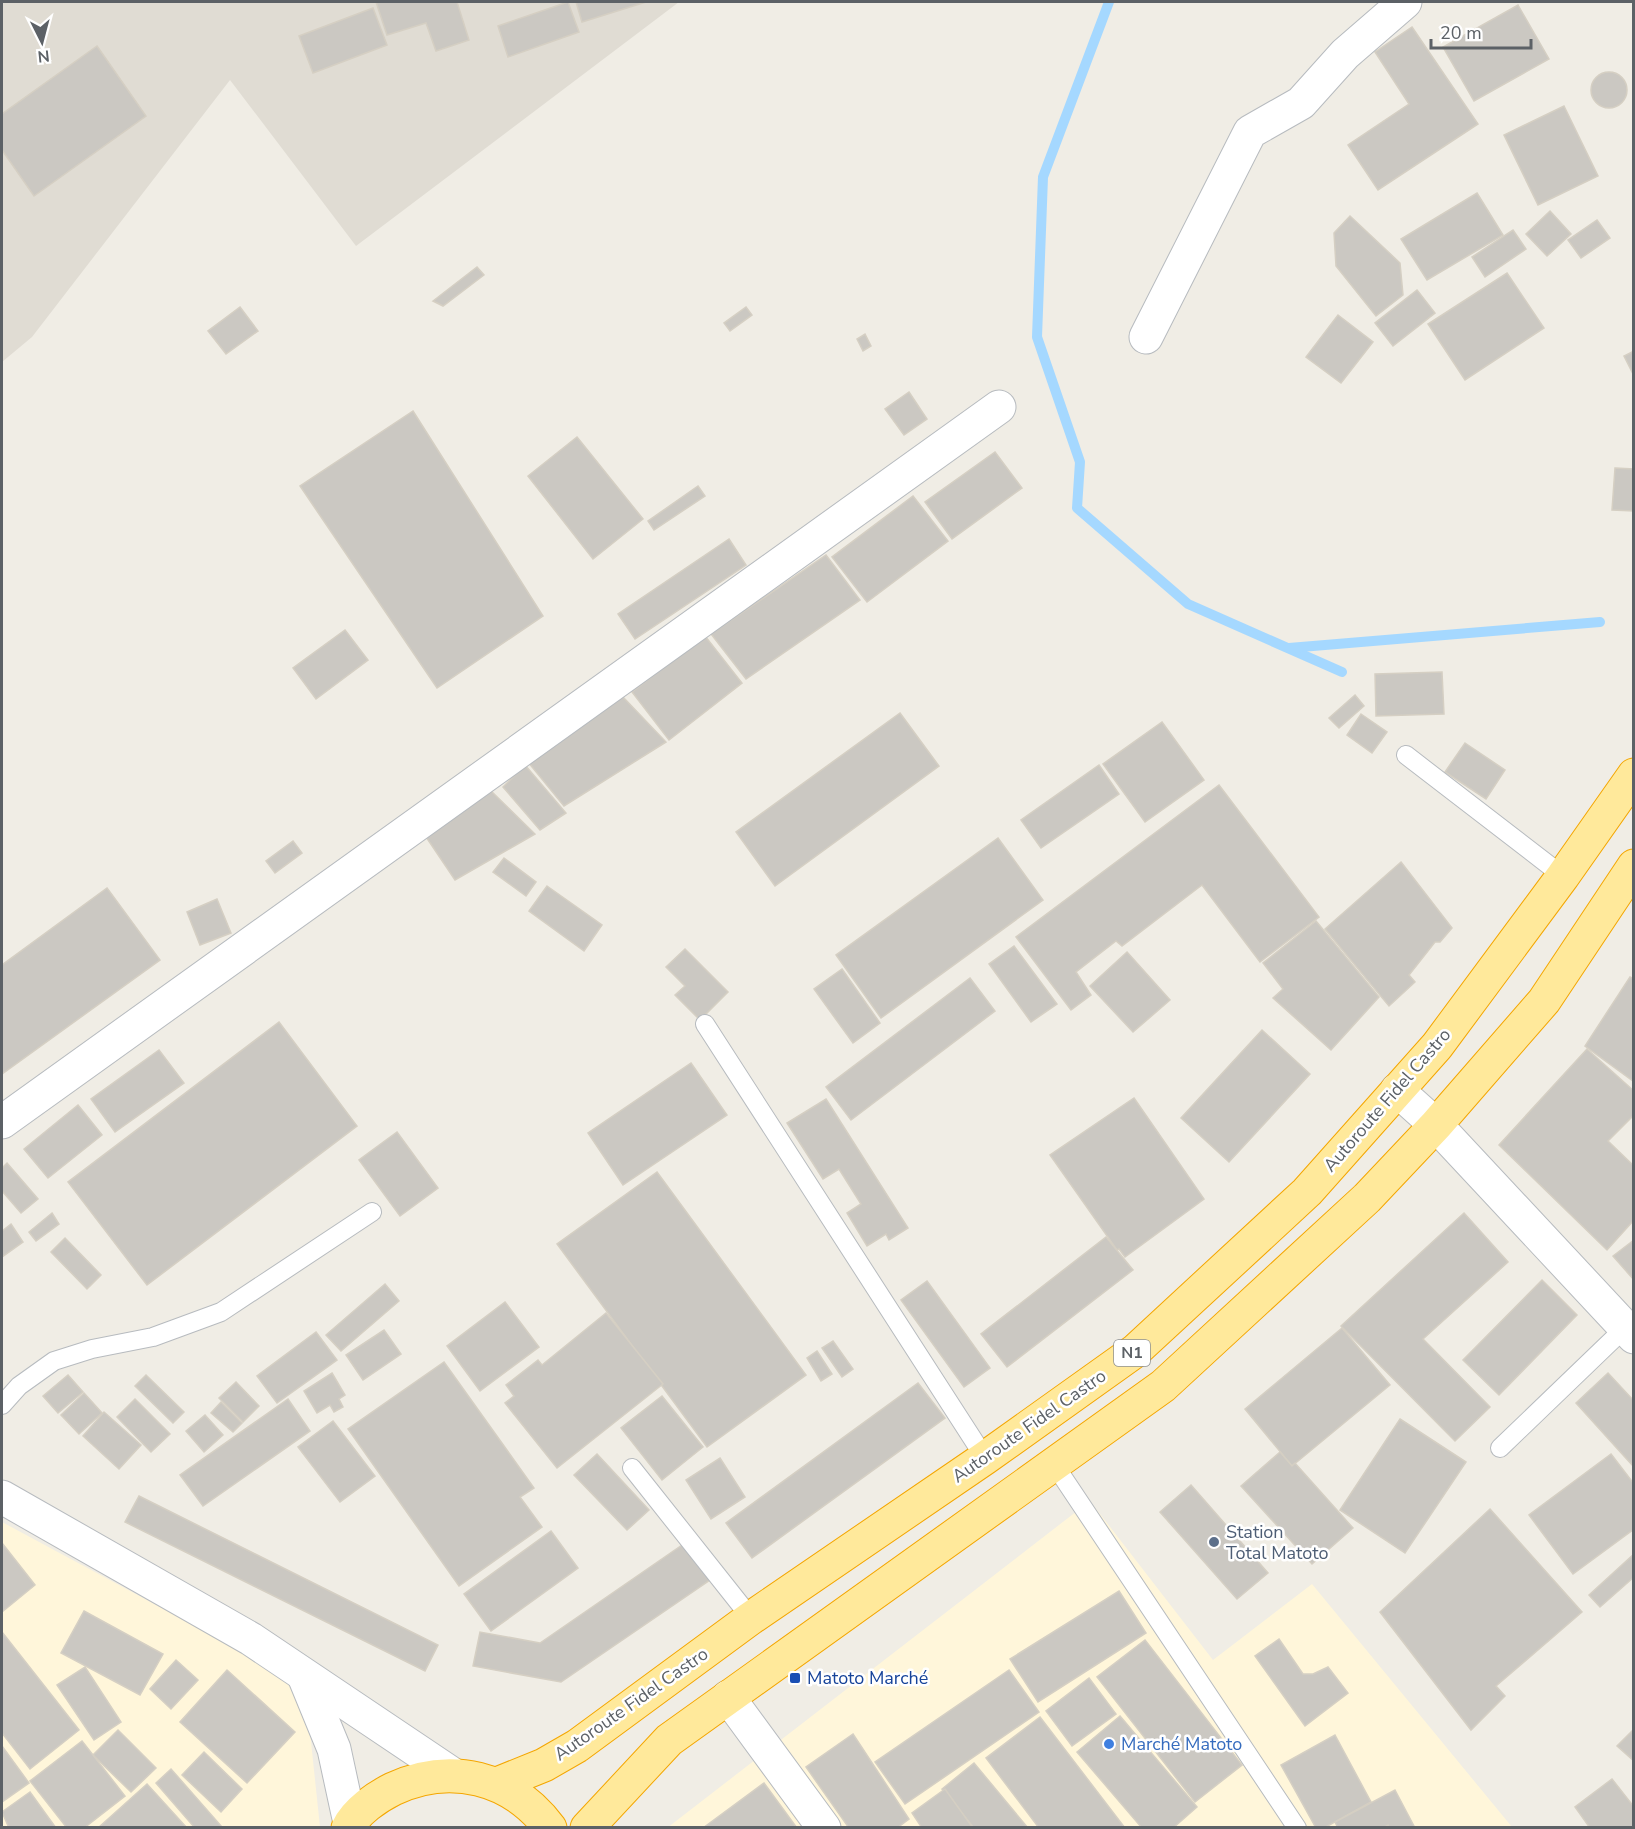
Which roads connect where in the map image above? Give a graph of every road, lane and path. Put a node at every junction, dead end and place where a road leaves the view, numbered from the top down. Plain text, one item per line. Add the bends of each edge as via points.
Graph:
1 (1405, 2) edge
2 (1146, 337) dead end
3 (999, 407) dead end
4 (1406, 755) dead end
5 (1634, 775) edge
6 (1634, 866) edge
7 (1563, 876) junction
8 (705, 1024) dead end
9 (1397, 1090) junction
10 (2, 1122) edge
11 (1436, 1125) junction
12 (372, 1212) dead end
13 (1630, 1328) edge
14 (2, 1405) edge
15 (1500, 1448) dead end
16 (985, 1458) junction
17 (1054, 1464) junction
18 (632, 1468) dead end
19 (2, 1497) edge
20 (751, 1618) junction
21 (304, 1676) junction
22 (728, 1697) junction
23 (452, 1774) junction
24 (498, 1784) junction
25 (349, 1825) edge
26 (550, 1827) edge
27 (587, 1827) edge
28 (824, 1827) edge
29 (1297, 1827) edge

1 - 2 street via 1345,54 1301,103 1250,132
3 - 10 street
4 - 7 lane
5 - 7 highway, Autoroute Fidel Castro / N1
6 - 11 highway, N1 via 1544,1001
7 - 9 highway, Autoroute Fidel Castro / N1 via 1437,1046
8 - 16 lane
9 - 11 street
9 - 16 highway, Autoroute Fidel Castro / N1 via 1307,1192 1135,1351
11 - 13 street
11 - 17 highway, N1 via 1367,1198 1164,1386
12 - 14 lane via 221,1312 153,1336 54,1362 19,1386
13 - 15 lane
16 - 20 highway, Autoroute Fidel Castro / N1
17 - 22 highway, N1
17 - 29 lane
18 - 20 lane
19 - 21 street via 251,1639
20 - 24 highway, Autoroute Fidel Castro / N1 via 577,1746
21 - 23 street
21 - 25 street via 334,1749
22 - 27 highway, N1 via 669,1740
22 - 28 street
23 - 24 highway
23 - 25 highway via 414,1779 379,1796
24 - 26 highway via 520,1796

